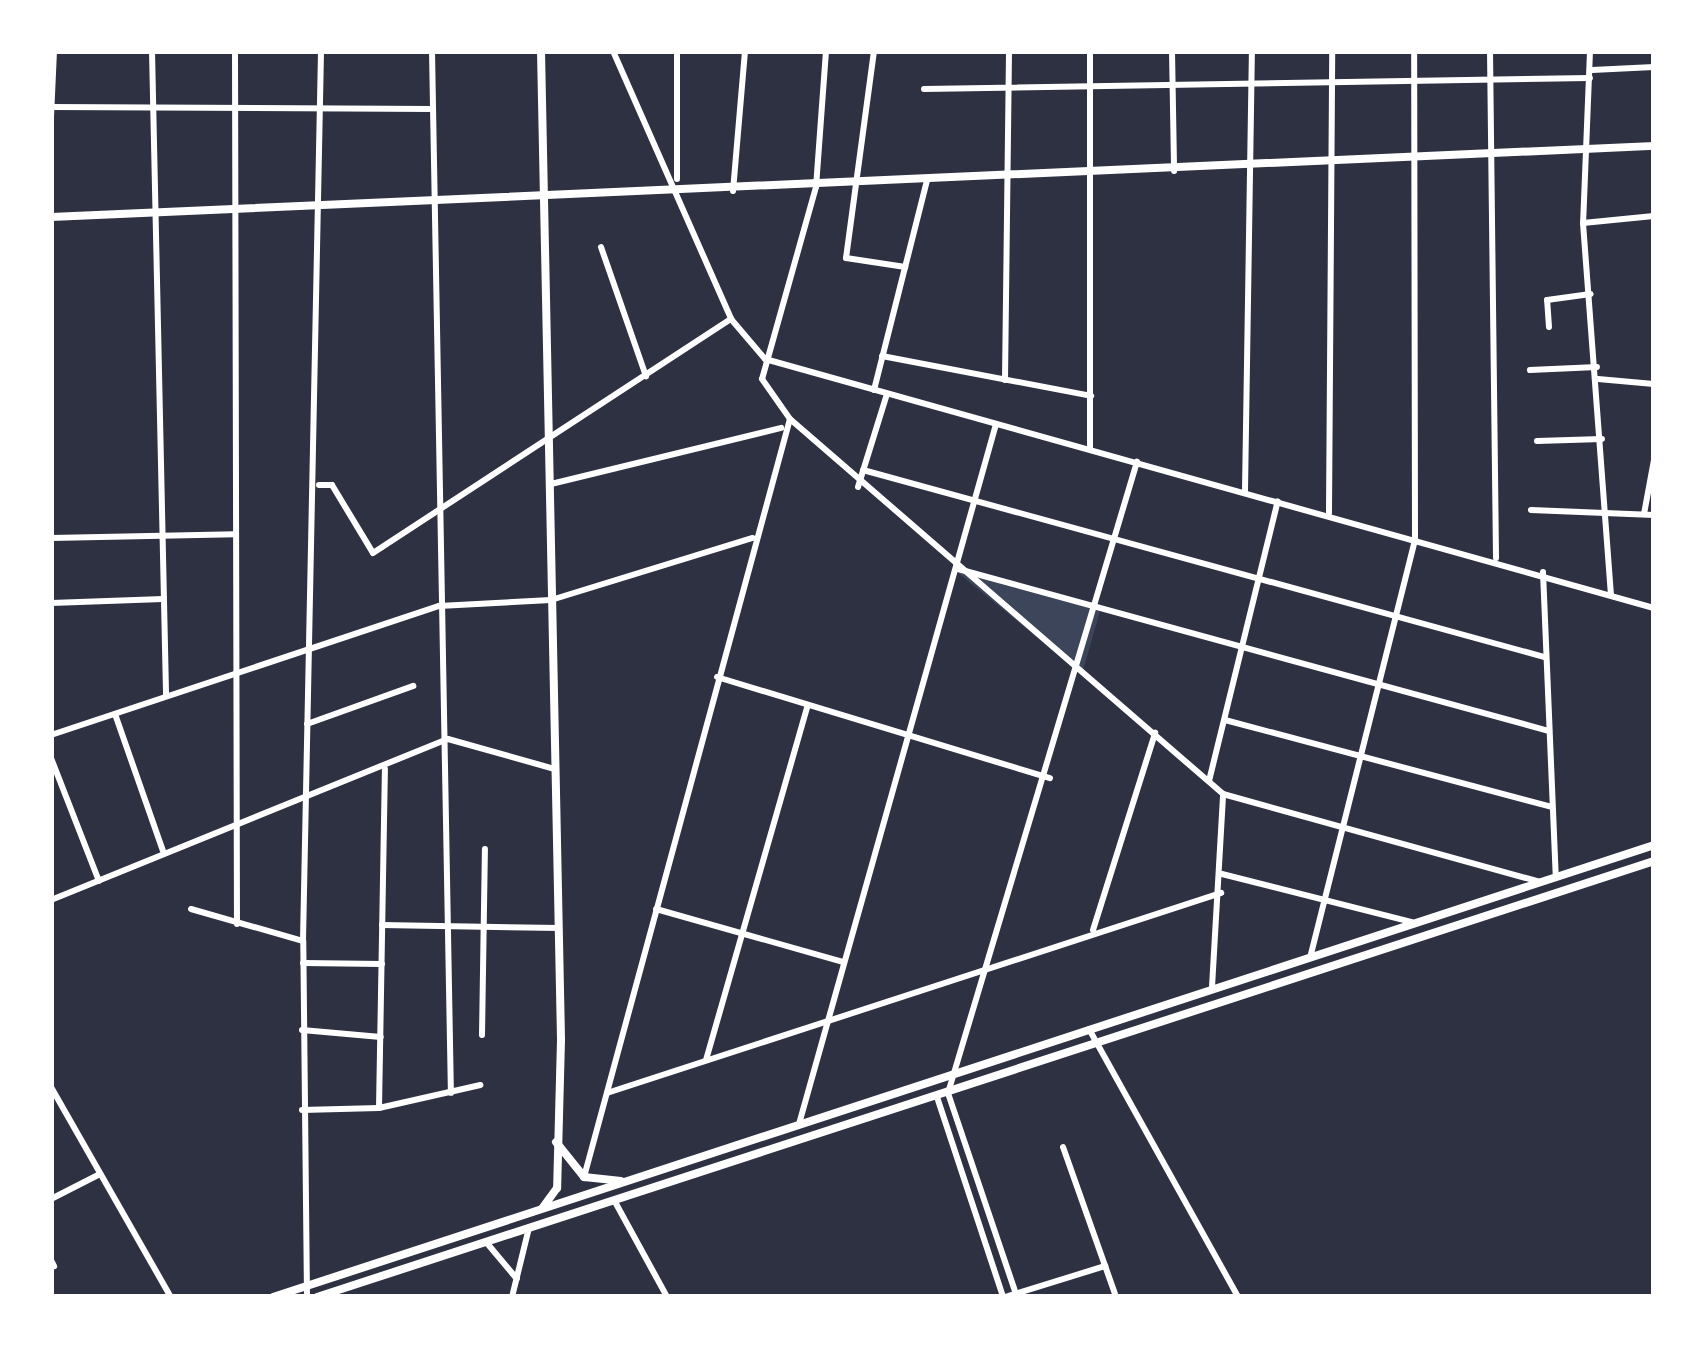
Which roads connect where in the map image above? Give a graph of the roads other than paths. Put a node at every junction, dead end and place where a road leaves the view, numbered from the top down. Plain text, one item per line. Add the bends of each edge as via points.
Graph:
1 (54, 51) edge
2 (152, 51) edge
3 (235, 51) edge
4 (321, 51) edge
5 (432, 51) edge
6 (541, 51) edge
7 (613, 51) edge
8 (677, 51) edge
9 (745, 51) edge
10 (826, 51) edge
11 (874, 51) edge
12 (1009, 51) edge
13 (1090, 51) edge
14 (1172, 51) edge
15 (1252, 51) edge
16 (1332, 51) edge
17 (1414, 51) edge
18 (1490, 51) edge
19 (1590, 51) edge
20 (1654, 67) edge
21 (1590, 74) junction
22 (1414, 80) junction
23 (1490, 80) junction
24 (1253, 82) junction
25 (1331, 82) junction
26 (1173, 84) junction
27 (1090, 85) junction
28 (1009, 86) junction
29 (924, 89) dead end
30 (51, 107) edge
31 (154, 108) junction
32 (432, 109) junction
33 (233, 110) junction
34 (320, 110) junction
35 (51, 117) edge
36 (1654, 146) edge
37 (1586, 147) junction
38 (1493, 154) junction
39 (1414, 160) junction
40 (1333, 163) junction
41 (1254, 167) junction
42 (1174, 171) junction
43 (1091, 175) junction
44 (1007, 180) junction
45 (927, 181) junction
46 (677, 183) junction
47 (854, 185) junction
48 (816, 187) junction
49 (733, 191) junction
50 (681, 194) junction
51 (538, 197) junction
52 (427, 203) junction
53 (315, 209) junction
54 (151, 213) junction
55 (240, 214) junction
56 (1654, 216) edge
57 (51, 217) edge
58 (1583, 223) junction
59 (601, 247) dead end
60 (905, 267) junction
61 (1591, 294) junction
62 (731, 319) junction
63 (1549, 327) dead end
64 (882, 356) junction
65 (765, 359) junction
66 (1597, 367) junction
67 (1530, 370) dead end
68 (646, 376) junction
69 (1598, 379) junction
70 (1005, 380) junction
71 (1654, 384) edge
72 (874, 390) junction
73 (887, 394) junction
74 (1091, 396) junction
75 (790, 419) junction
76 (996, 424) junction
77 (781, 428) junction
78 (551, 437) junction
79 (1602, 439) junction
80 (1537, 441) dead end
81 (1090, 449) junction
82 (1654, 460) edge
83 (1138, 462) junction
84 (862, 470) junction
85 (551, 484) junction
86 (319, 485) junction
87 (858, 488) junction
88 (1245, 491) junction
89 (976, 501) junction
90 (1278, 501) junction
91 (1607, 507) junction
92 (1531, 509) dead end
93 (438, 512) junction
94 (1329, 513) junction
95 (1649, 515) edge
96 (164, 533) junction
97 (235, 534) junction
98 (51, 538) edge
99 (752, 538) junction
100 (1120, 539) junction
101 (1415, 539) junction
102 (1496, 558) junction
103 (955, 568) junction
104 (1543, 572) junction
105 (1259, 580) junction
106 (1611, 595) junction
107 (163, 599) junction
108 (550, 600) junction
109 (51, 603) edge
110 (439, 606) junction
111 (1100, 606) junction
112 (1654, 608) edge
113 (1396, 616) junction
114 (1240, 645) junction
115 (311, 646) junction
116 (1544, 657) junction
117 (1082, 666) junction
118 (234, 671) junction
119 (717, 677) junction
120 (1378, 682) junction
121 (413, 686) dead end
122 (166, 695) junction
123 (808, 705) junction
124 (115, 714) junction
125 (1225, 720) junction
126 (308, 724) junction
127 (1549, 731) junction
128 (1154, 733) junction
129 (908, 734) junction
130 (51, 735) edge
131 (448, 740) junction
132 (1362, 756) junction
133 (51, 758) edge
134 (385, 769) junction
135 (558, 770) junction
136 (1050, 778) junction
137 (1209, 781) junction
138 (1223, 794) junction
139 (305, 796) junction
140 (1552, 807) junction
141 (234, 823) junction
142 (1344, 829) junction
143 (1654, 845) edge
144 (484, 848) dead end
145 (163, 851) junction
146 (1654, 861) edge
147 (1222, 874) junction
148 (1556, 878) junction
149 (98, 881) junction
150 (1545, 883) junction
151 (1221, 893) junction
152 (51, 900) edge
153 (1326, 901) junction
154 (656, 908) junction
155 (191, 909) dead end
156 (1412, 922) junction
157 (237, 924) junction
158 (382, 925) junction
159 (454, 928) junction
160 (559, 928) junction
161 (484, 929) junction
162 (1093, 930) junction
163 (742, 933) junction
164 (302, 941) junction
165 (1310, 958) junction
166 (843, 962) junction
167 (303, 963) junction
168 (382, 964) junction
169 (993, 967) junction
170 (1212, 987) junction
171 (824, 1021) junction
172 (1089, 1029) junction
173 (302, 1030) junction
174 (482, 1035) dead end
175 (381, 1037) junction
176 (1099, 1044) junction
177 (706, 1060) junction
178 (961, 1070) junction
179 (480, 1085) dead end
180 (51, 1087) edge
181 (451, 1093) junction
182 (607, 1093) junction
183 (948, 1093) junction
184 (938, 1096) junction
185 (379, 1108) junction
186 (302, 1110) junction
187 (799, 1124) junction
188 (553, 1136) junction
189 (1063, 1147) dead end
190 (100, 1174) junction
191 (584, 1177) junction
192 (621, 1181) junction
193 (51, 1199) edge
194 (614, 1199) junction
195 (543, 1207) junction
196 (530, 1228) junction
197 (486, 1242) junction
198 (1105, 1266) junction
199 (517, 1279) junction
200 (304, 1286) junction
201 (1017, 1295) edge
202 (171, 1297) edge
203 (273, 1297) edge
204 (312, 1297) edge
205 (512, 1297) edge
206 (667, 1297) edge
207 (1004, 1297) edge
208 (1116, 1297) edge
209 (1238, 1297) edge

1 - 30 street
2 - 31 street
3 - 33 street
4 - 34 street
5 - 32 street
6 - 51 street
7 - 46 street
8 - 46 street
9 - 49 street
10 - 48 street
11 - 47 street
12 - 28 street
13 - 27 street
14 - 26 street
15 - 24 street
16 - 25 street
17 - 22 street
18 - 23 street
19 - 21 street
20 - 21 street
21 - 23 street
21 - 37 street
22 - 23 street
22 - 25 street
22 - 39 street
23 - 38 street
24 - 25 street
24 - 26 street
24 - 41 street
25 - 40 street
26 - 27 street
26 - 42 street
27 - 28 street
27 - 43 street
28 - 29 street
28 - 44 street
30 - 31 street
30 - 35 street
31 - 33 street
31 - 54 street
32 - 34 street
32 - 52 street
33 - 34 street
33 - 55 street
34 - 53 street
36 - 37 street
37 - 38 street
37 - 58 street
38 - 39 street
38 - 102 street
39 - 40 street
39 - 101 street
40 - 41 street
40 - 94 street
41 - 42 street
41 - 88 street
42 - 43 street
43 - 44 street
43 - 74 street
44 - 45 street
44 - 70 street
45 - 47 street
45 - 60 street
46 - 50 street
47 - 48 street
47 - 60 street via 846,258
48 - 49 street
48 - 65 street
49 - 50 street
50 - 51 street
50 - 62 street
51 - 52 street
51 - 78 street
52 - 53 street
52 - 93 street
53 - 55 street
53 - 86 street
54 - 55 street
54 - 57 street
54 - 96 street
55 - 97 street
56 - 58 street
58 - 61 street
59 - 68 street
60 - 64 street
61 - 63 street via 1547,300
61 - 66 street
62 - 65 street
62 - 68 street
64 - 70 street
64 - 72 street
65 - 72 street
65 - 75 street via 763,387
66 - 67 street
66 - 69 street
68 - 78 street
69 - 71 street
69 - 79 street
70 - 74 street
72 - 73 street
73 - 76 street
73 - 84 street
74 - 81 street
75 - 77 street
75 - 87 street
76 - 81 street
76 - 89 street
77 - 85 street
77 - 99 street
78 - 85 street
78 - 93 street
79 - 80 street
79 - 91 street
81 - 83 street
82 - 95 street
83 - 88 street
83 - 100 street
84 - 87 street
84 - 89 street
85 - 108 street
86 - 93 street via 332,485 367,555
86 - 115 street
87 - 103 street
88 - 90 street
89 - 100 street
89 - 103 street
90 - 94 street
90 - 105 street
91 - 92 street
91 - 95 street
91 - 106 street
93 - 110 street
94 - 101 street
96 - 97 street
96 - 98 street
96 - 107 street
97 - 118 street
99 - 108 street
99 - 119 street
100 - 105 street
100 - 111 street
101 - 102 street
101 - 113 street
102 - 104 street
103 - 111 street
103 - 117 street
103 - 129 street
104 - 106 street
104 - 116 street
105 - 113 street
105 - 114 street
106 - 112 street
107 - 109 street
107 - 122 street
108 - 110 street
108 - 135 street
110 - 115 street
110 - 131 street
111 - 114 street
111 - 117 street
113 - 116 street
113 - 120 street
114 - 120 street
114 - 125 street
115 - 118 street
115 - 126 street
116 - 127 street
117 - 128 street
117 - 136 street
118 - 122 street
118 - 141 street
119 - 123 street
119 - 154 street
120 - 127 street
120 - 132 street
121 - 126 street
122 - 124 street
123 - 129 street
123 - 163 street
124 - 130 street
124 - 145 street
125 - 132 street
125 - 137 street
126 - 139 street
127 - 140 street
128 - 137 street
128 - 162 street
129 - 136 street
129 - 166 street
131 - 134 street
131 - 135 street
131 - 159 street
132 - 140 street
132 - 142 street
133 - 149 street
134 - 139 street
134 - 158 street
135 - 160 street
136 - 169 street
137 - 138 street
138 - 142 street
138 - 147 street
139 - 141 street
139 - 164 street
140 - 148 street
141 - 145 street
141 - 157 street
142 - 150 street
142 - 153 street
143 - 148 street
144 - 161 street
145 - 149 street
146 - 176 street
147 - 151 street
147 - 153 street
148 - 150 street
149 - 152 street
150 - 156 street
151 - 162 street
151 - 170 street
153 - 156 street
153 - 165 street
154 - 163 street
154 - 182 street
155 - 157 street
156 - 165 street
157 - 164 street
158 - 159 street
158 - 168 street
159 - 161 street
159 - 181 street
160 - 161 street
160 - 188 street
161 - 174 street
162 - 169 street
163 - 166 street
163 - 177 street
164 - 167 street
165 - 170 street
166 - 171 street
167 - 168 street
167 - 173 street
168 - 175 street
169 - 171 street
169 - 178 street
170 - 172 street
171 - 177 street
171 - 187 street
172 - 176 street
172 - 178 street
173 - 175 street
173 - 186 street
175 - 185 street
176 - 183 street
176 - 209 street
177 - 182 street
178 - 183 street
178 - 187 street
179 - 181 street
180 - 190 street
181 - 185 street
182 - 191 street
183 - 184 street
183 - 201 street
184 - 194 street
184 - 207 street
185 - 186 street
186 - 200 street
187 - 192 street
188 - 191 street
188 - 195 street via 556,1188
189 - 198 street
190 - 193 street
190 - 202 street
191 - 192 street
192 - 195 street
194 - 196 street
194 - 206 street
195 - 200 street
196 - 197 street
196 - 199 street
197 - 199 street
197 - 204 street
198 - 201 street
198 - 208 street
199 - 205 street
200 - 203 street
200 - 204 street
201 - 207 street

